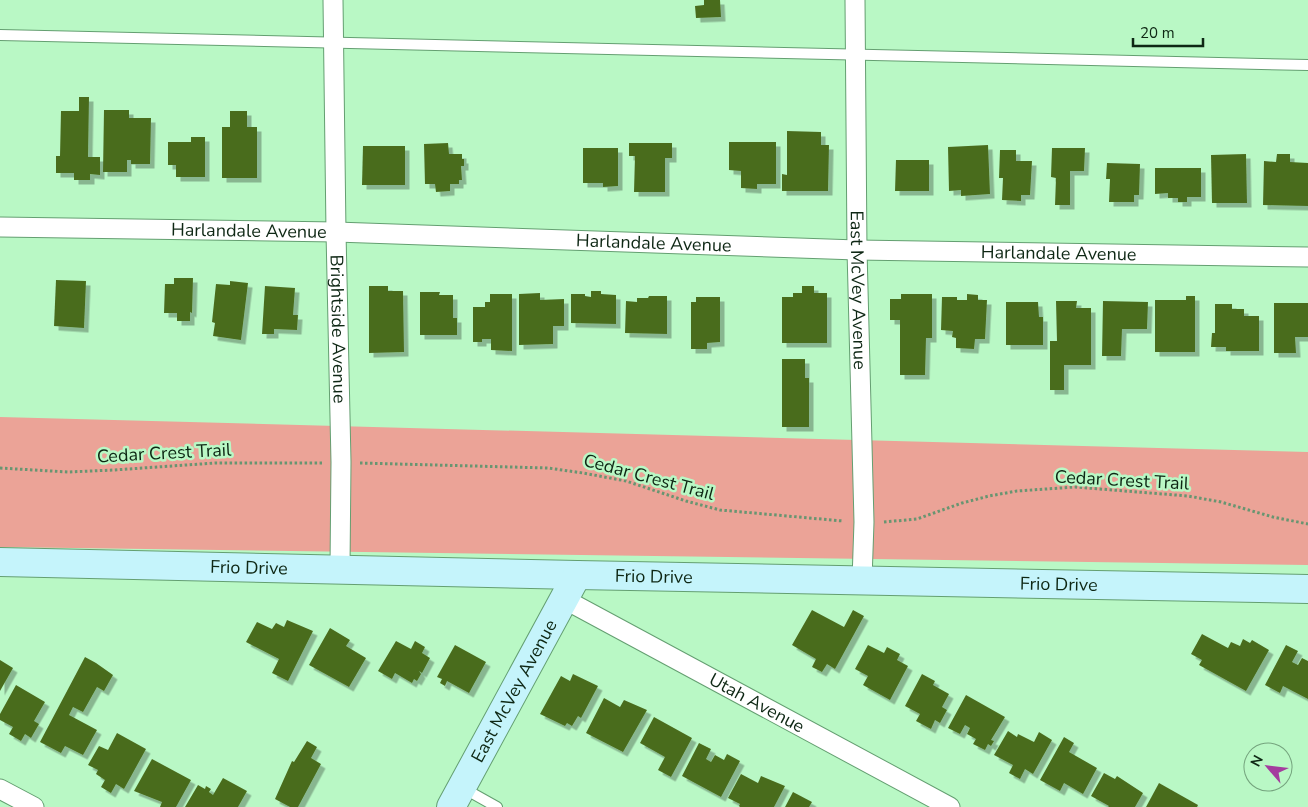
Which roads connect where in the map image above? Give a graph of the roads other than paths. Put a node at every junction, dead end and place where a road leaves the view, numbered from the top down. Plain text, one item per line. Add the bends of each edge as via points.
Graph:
1 (333, 0) edge
2 (855, 0) edge
3 (0, 35) edge
4 (334, 43) junction
5 (855, 54) junction
6 (1308, 65) edge
7 (0, 227) edge
8 (336, 232) junction
9 (857, 250) junction
10 (1308, 257) edge
11 (0, 562) edge
12 (340, 568) junction
13 (577, 575) junction
14 (862, 580) junction
15 (1308, 589) edge
16 (564, 599) junction
17 (0, 788) edge
18 (456, 797) edge
19 (34, 807) edge
20 (497, 807) edge
21 (950, 807) edge

1 - 4 street, Brightside Avenue
2 - 5 street, East McVey Avenue
3 - 4 lane
4 - 5 lane
4 - 8 street, Brightside Avenue
5 - 6 lane
5 - 9 street, East McVey Avenue
7 - 8 street, Harlandale Avenue
8 - 9 street, Harlandale Avenue
8 - 12 street, Brightside Avenue
9 - 10 street, Harlandale Avenue
9 - 14 street, East McVey Avenue via 864,522
11 - 12 street, Frio Drive
12 - 13 street, Frio Drive
13 - 14 street, Frio Drive
13 - 16 street, East McVey Avenue
14 - 15 street, Frio Drive
16 - 18 street, East McVey Avenue
16 - 21 street, Utah Avenue
17 - 19 street
18 - 20 lane

